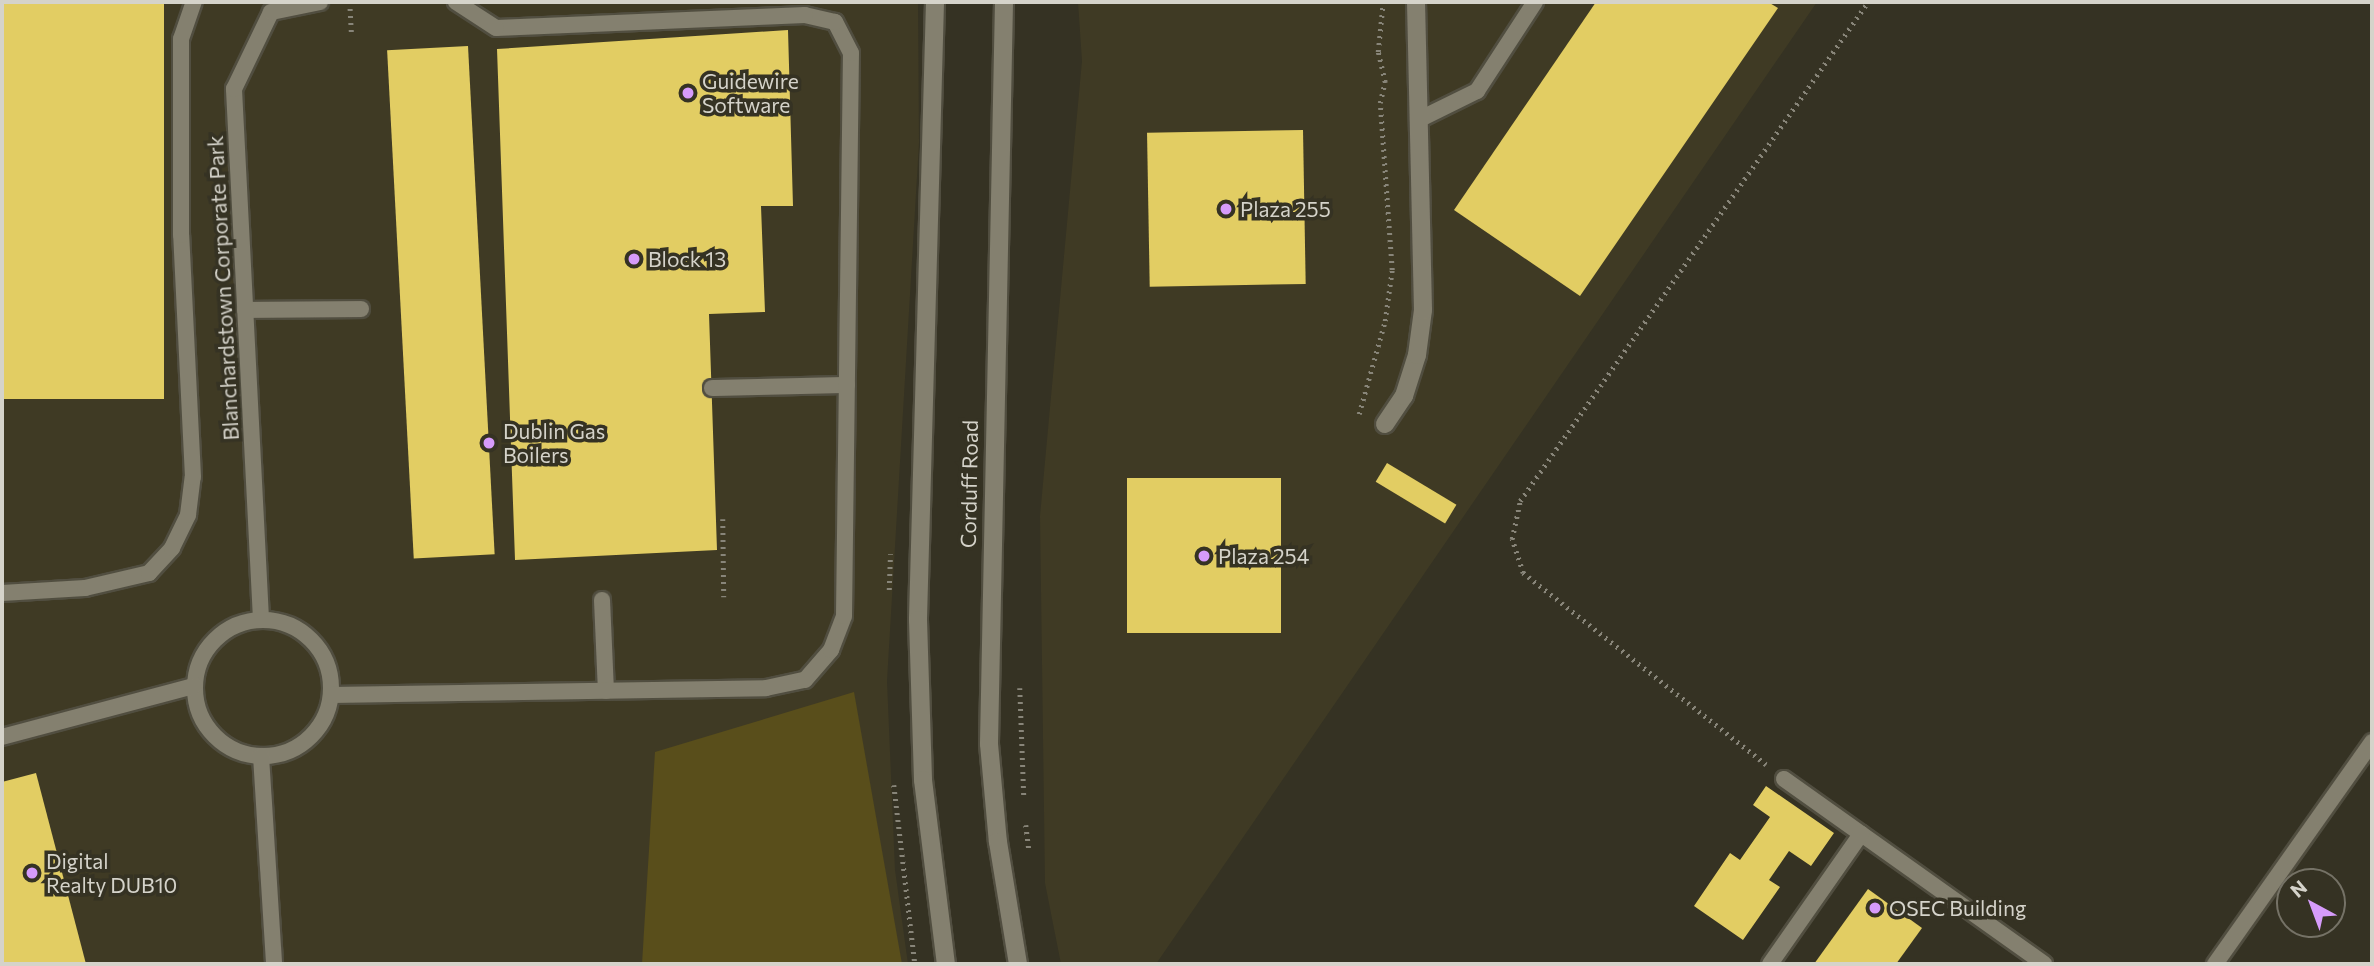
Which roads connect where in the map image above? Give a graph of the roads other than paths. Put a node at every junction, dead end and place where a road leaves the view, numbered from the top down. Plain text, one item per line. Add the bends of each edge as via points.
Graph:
1 (194, 2) edge
2 (320, 2) edge
3 (456, 2) edge
4 (935, 2) edge
5 (1004, 2) edge
6 (1416, 2) edge
7 (1535, 2) edge
8 (1418, 120) junction
9 (361, 309) dead end
10 (245, 310) junction
11 (847, 385) junction
12 (712, 388) dead end
13 (1385, 424) dead end
14 (2, 593) edge
15 (602, 600) dead end
16 (261, 619) junction
17 (194, 686) junction
18 (606, 691) junction
19 (331, 695) junction
20 (2, 737) edge
21 (2372, 742) edge
22 (261, 757) junction
23 (1784, 779) road end
24 (1860, 834) junction
25 (274, 964) edge
26 (946, 964) edge
27 (1018, 964) edge
28 (1770, 964) edge
29 (2044, 964) edge
30 (2216, 964) edge

1 - 14 lane via 181,52 181,235 193,477 188,515 173,548 149,573 85,588
2 - 10 lane, Blanchardstown Corporate Park via 271,12 234,89
3 - 11 lane via 496,29 805,15 835,22 851,53
4 - 26 street via 919,620 923,780
5 - 27 street, Corduff Road via 989,744 998,842
6 - 8 street
7 - 8 lane via 1477,91
8 - 13 street via 1423,310 1417,355 1404,396
9 - 10 lane
10 - 16 lane, Blanchardstown Corporate Park
11 - 12 lane
11 - 18 lane via 844,616 831,650 805,680 766,688
15 - 18 lane
16 - 17 lane via 236,625 216,638 201,660
16 - 19 lane via 289,624 315,642 328,666
17 - 20 lane
17 - 22 lane via 202,720 218,740 237,752
18 - 19 lane
19 - 22 lane via 323,720 307,740 285,753
21 - 30 lane
22 - 25 lane
23 - 24 lane
24 - 28 lane
24 - 29 lane

